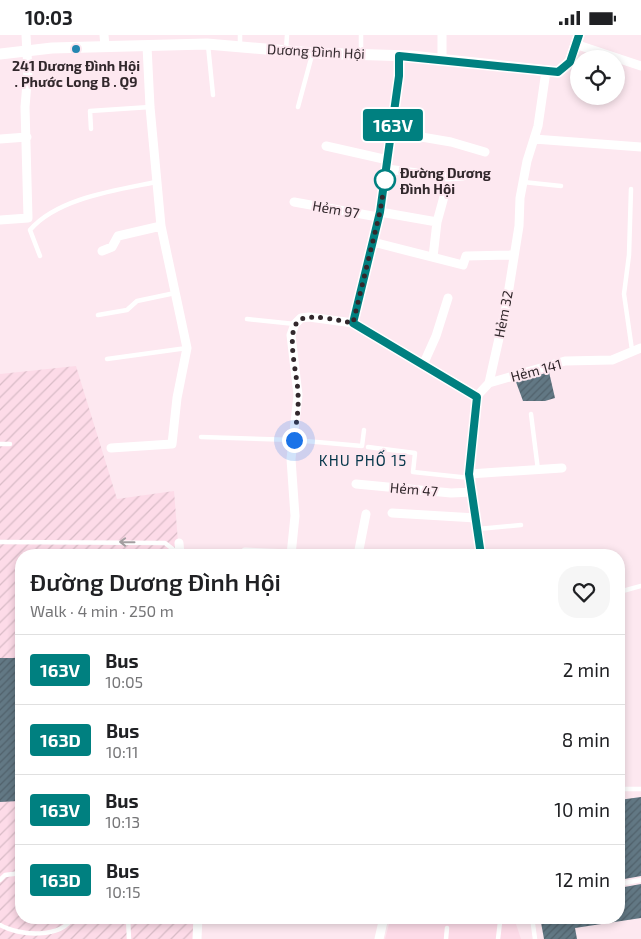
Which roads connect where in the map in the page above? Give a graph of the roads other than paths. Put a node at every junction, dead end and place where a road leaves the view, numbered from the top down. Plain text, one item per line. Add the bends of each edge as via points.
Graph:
1 (26, 35) edge
2 (287, 35) edge
3 (361, 35) edge
4 (442, 35) edge
5 (104, 40) edge
6 (220, 40) edge
7 (578, 40) edge
8 (240, 41) edge
9 (208, 44) junction
10 (147, 46) junction
11 (27, 49) junction
12 (285, 51) junction
13 (312, 53) junction
14 (361, 53) junction
15 (0, 54) edge
16 (399, 56) junction
17 (442, 60) junction
18 (641, 66) edge
19 (546, 71) junction
20 (212, 95) dead end
21 (150, 107) junction
22 (298, 107) dead end
23 (91, 129) dead end
24 (392, 132) junction
25 (27, 137) junction
26 (0, 139) edge
27 (534, 139) junction
28 (326, 146) dead end
29 (641, 147) edge
30 (485, 152) dead end
31 (388, 160) junction
32 (387, 169) junction
33 (462, 176) dead end
34 (156, 182) junction
35 (523, 182) junction
36 (561, 186) dead end
37 (631, 189) dead end
38 (445, 193) dead end
39 (294, 201) dead end
40 (379, 215) junction
41 (0, 220) edge
42 (437, 222) junction
43 (161, 226) junction
44 (373, 242) junction
45 (102, 251) dead end
46 (514, 255) junction
47 (40, 256) dead end
48 (433, 257) junction
49 (175, 293) junction
50 (448, 298) dead end
51 (98, 315) dead end
52 (247, 319) dead end
53 (353, 323) junction
54 (294, 324) junction
55 (187, 349) junction
56 (637, 349) edge
57 (107, 359) dead end
58 (423, 365) junction
59 (489, 383) junction
60 (477, 397) junction
61 (531, 415) dead end
62 (364, 430) dead end
63 (201, 437) dead end
64 (294, 440) junction
65 (0, 444) edge
66 (10, 444) dead end
67 (368, 447) dead end
68 (111, 448) dead end
69 (562, 468) dead end
70 (538, 470) junction
71 (469, 476) junction
72 (356, 484) dead end
73 (473, 492) junction
74 (392, 513) dead end
75 (366, 514) dead end
76 (476, 518) junction
77 (521, 525) dead end
78 (478, 529) junction
79 (0, 542) edge
80 (179, 543) dead end
81 (173, 549) edge
82 (180, 549) edge
83 (292, 549) edge
84 (359, 549) edge
85 (480, 549) edge
86 (641, 586) edge
87 (625, 590) edge
88 (625, 789) edge
89 (641, 789) edge
90 (15, 874) edge
91 (0, 880) edge
92 (641, 880) edge
93 (625, 883) edge
94 (68, 924) edge
95 (128, 924) edge
96 (198, 924) edge
97 (382, 924) edge
98 (500, 924) edge
99 (533, 924) edge
100 (0, 925) edge
101 (447, 928) dead end
102 (30, 936) edge
103 (129, 939) edge
104 (197, 939) edge
105 (379, 939) edge
106 (446, 939) edge
107 (498, 939) edge
108 (536, 939) edge

1 - 11 street
2 - 12 lane
3 - 14 lane
4 - 17 street
5 - 10 street, Dương Đình Hội
5 - 11 street, Dương Đình Hội
6 - 8 street, Dương Đình Hội
6 - 9 street, Dương Đình Hội
7 - 18 street
7 - 19 street, Dương Đình Hội via 570,62 558,72
8 - 12 street, Dương Đình Hội
9 - 10 street, Dương Đình Hội
9 - 20 lane
10 - 21 street
11 - 15 street, Dương Đình Hội
11 - 25 street
12 - 13 street, Dương Đình Hội
13 - 14 street, Dương Đình Hội
13 - 22 lane
14 - 16 street, Dương Đình Hội
16 - 17 street, Dương Đình Hội
16 - 24 street
17 - 19 street, Dương Đình Hội
19 - 27 street, Hẻm 32
21 - 23 lane via 90,111
21 - 34 street
24 - 30 street via 451,142
24 - 31 street
25 - 26 street
25 - 41 street via 28,218
27 - 29 street
27 - 35 street, Hẻm 32
28 - 31 street
31 - 32 street
32 - 33 street
32 - 40 street
34 - 43 street
34 - 47 lane via 88,196 43,218 30,230
35 - 36 lane
35 - 46 street, Hẻm 32
37 - 56 lane via 624,294
38 - 42 street
39 - 40 street, Hẻm 97
40 - 42 street, Hẻm 97
40 - 44 street
42 - 48 street
43 - 45 street via 118,236 112,247
43 - 49 street
44 - 48 street
44 - 53 street
46 - 48 street via 466,256 463,265
46 - 59 street, Hẻm 32
49 - 51 lane via 137,301 127,309
49 - 55 street
50 - 58 street
52 - 54 lane
53 - 54 street via 309,317
53 - 58 street
54 - 64 street via 292,335 298,395
55 - 57 lane
55 - 68 street via 172,444
56 - 59 street, Hẻm 141 via 612,360 565,361
58 - 60 street
59 - 60 street, Hẻm 32
60 - 71 street
61 - 70 lane
62 - 64 lane via 362,446
63 - 64 lane
64 - 83 street via 291,459 295,515
65 - 66 lane
67 - 71 lane via 415,453 413,472
69 - 70 street
70 - 71 street
71 - 73 street
72 - 73 street, Hẻm 47
73 - 76 street
74 - 76 street
75 - 84 street
76 - 78 street
77 - 78 lane
78 - 85 street
81 -> 79 lane via 165,543
80 - 82 street
86 - 87 lane
88 - 89 lane
90 - 91 lane via 5,875
92 - 93 lane
94 - 102 lane via 58,930
95 - 103 lane
96 - 104 street
97 - 105 street
98 - 107 lane
99 - 108 lane
100 - 102 lane
101 - 106 lane

